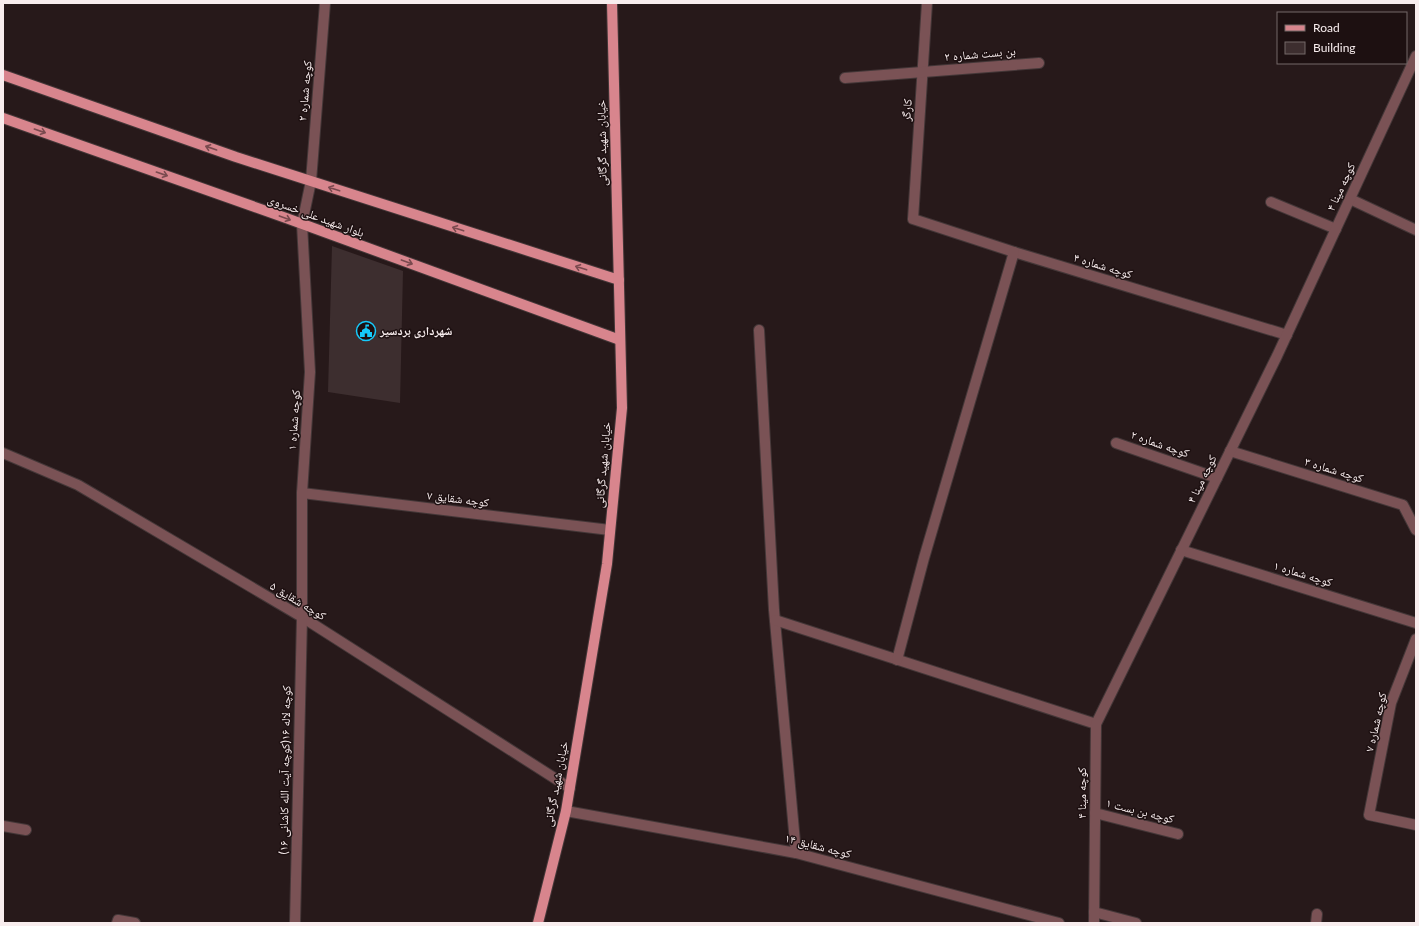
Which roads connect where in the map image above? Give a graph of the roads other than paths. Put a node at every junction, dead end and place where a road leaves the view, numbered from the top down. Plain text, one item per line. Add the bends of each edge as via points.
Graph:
1 (325, 3) edge
2 (612, 3) edge
3 (927, 3) edge
4 (1415, 60) edge
5 (1039, 62) dead end
6 (923, 72) junction
7 (3, 75) edge
8 (845, 78) dead end
9 (3, 118) edge
10 (311, 181) junction
11 (1350, 199) junction
12 (1271, 202) dead end
13 (913, 219) joint
14 (302, 224) junction
15 (1336, 229) junction
16 (1416, 230) edge
17 (1014, 252) junction
18 (619, 280) junction
19 (759, 330) dead end
20 (1287, 335) junction
21 (620, 340) junction
22 (1116, 443) dead end
23 (1230, 451) junction
24 (3, 453) edge
25 (1217, 478) junction
26 (302, 493) junction
27 (610, 530) junction
28 (1416, 530) edge
29 (1181, 550) junction
30 (302, 617) junction
31 (775, 620) junction
32 (1416, 623) edge
33 (1416, 638) edge
34 (897, 660) junction
35 (1096, 724) junction
36 (570, 788) junction
37 (566, 811) junction
38 (1095, 813) junction
39 (1416, 825) edge
40 (3, 826) edge
41 (26, 830) dead end
42 (1178, 834) dead end
43 (796, 853) junction
44 (1094, 912) junction
45 (118, 923) edge
46 (134, 923) edge
47 (295, 923) edge
48 (538, 923) edge
49 (1059, 923) edge
50 (1094, 923) edge
51 (1136, 923) edge

1 - 10 street, کوچه شماره ۲
2 - 18 main road, خیابان شهید گرگانی
3 - 6 street, کارگر
4 - 11 street, کوچه مینا ۴
5 - 6 street, بن بست شماره ۲
6 - 8 street, بن بست شماره ۲
6 - 13 street, کارگر
10 -> 7 main road
9 -> 14 main road, بلوار شهید علی خسروی
10 - 14 street, کوچه شماره ۲
18 -> 10 main road
11 - 15 street, کوچه مینا ۴
11 - 16 street
12 - 15 street
13 - 17 street, کوچه شماره ۴
14 -> 21 main road, بلوار شهید علی خسروی
14 - 26 street, کوچه شماره ۱ via 310,372
15 - 20 street, کوچه مینا ۴
17 - 20 street, کوچه شماره ۴
17 - 34 street via 924,558
18 - 21 main road, خیابان شهید گرگانی
19 - 31 street
20 - 23 street, کوچه مینا ۴
21 - 27 main road, خیابان شهید گرگانی via 622,408
22 - 25 street, کوچه شماره ۲
23 - 25 street, کوچه مینا ۴
23 - 28 street, کوچه شماره ۳ via 1403,505
24 - 30 street, کوچه شقایق ۵ via 78,485
25 - 29 street, کوچه مینا ۴
26 - 27 street, کوچه شقایق ۷
26 - 30 street, کوچه شماره ۱
27 - 36 main road, خیابان شهید گرگانی via 607,564
29 - 32 street, کوچه شماره ۱
29 - 35 street, کوچه مینا ۴
30 - 36 street, کوچه شقایق ۵
30 - 47 street, کوچه لاله ۱۶(کوچه آیت الله کاشانی ۱۶)
31 - 34 street
31 - 43 street
33 - 39 street, کوچه شماره ۷ via 1391,703 1369,814
34 - 35 street
35 - 38 street, کوچه مینا ۴
36 - 37 main road, خیابان شهید گرگانی
37 - 43 street, کوچه شقایق ۱۴
37 - 48 main road, خیابان شهید گرگانی
38 - 42 street, کوچه بن بست ۱
38 - 44 street, کوچه مینا ۴
40 - 41 street
43 - 49 street, کوچه شقایق ۱۴
44 - 50 street, کوچه مینا ۴
44 - 51 street
45 - 46 street via 118,920

